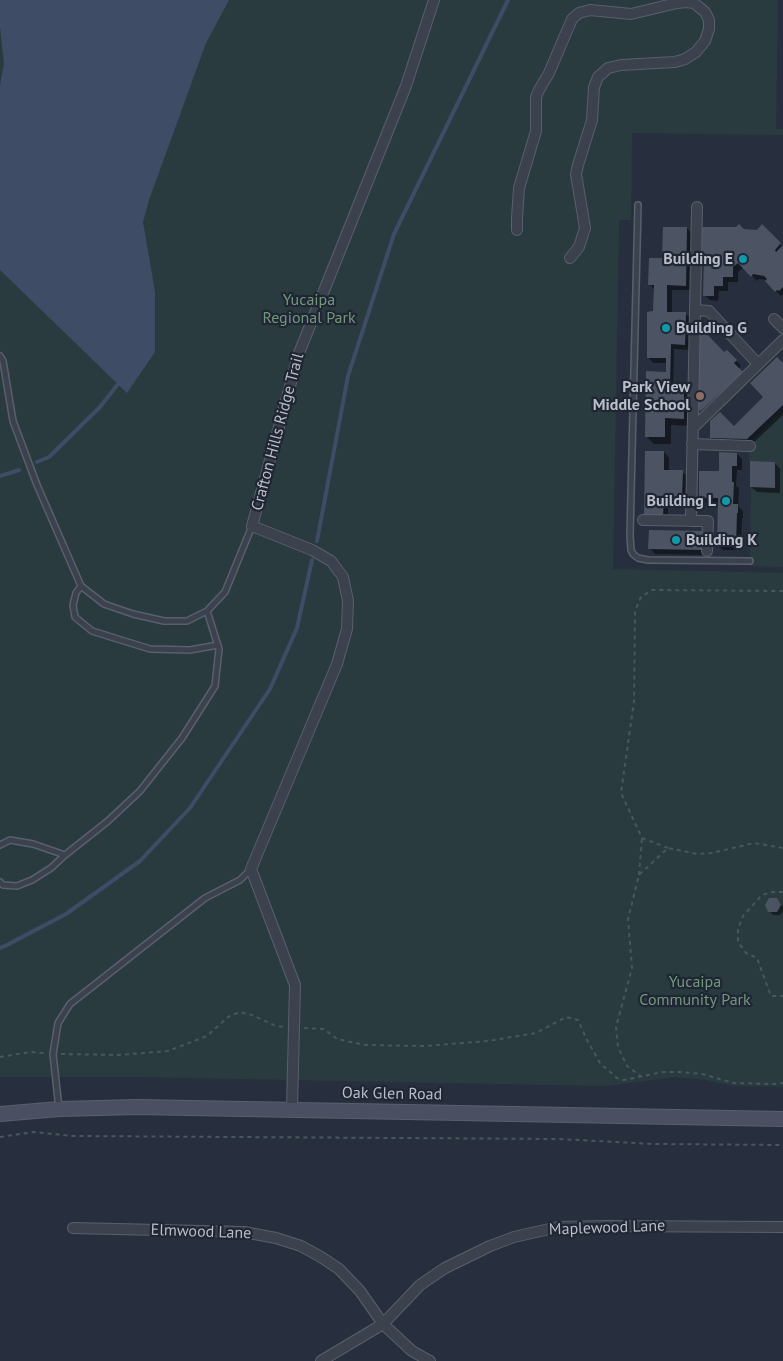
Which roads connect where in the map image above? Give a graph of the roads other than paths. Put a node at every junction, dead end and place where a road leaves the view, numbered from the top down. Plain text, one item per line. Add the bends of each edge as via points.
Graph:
1 (434, 0) edge
2 (638, 205) dead end
3 (697, 207) dead end
4 (517, 230) dead end
5 (570, 258) dead end
6 (695, 310) junction
7 (774, 319) dead end
8 (783, 328) edge
9 (783, 340) edge
10 (0, 356) edge
11 (758, 364) junction
12 (692, 428) junction
13 (692, 444) junction
14 (750, 446) dead end
15 (643, 520) dead end
16 (691, 521) junction
17 (252, 526) junction
18 (707, 551) dead end
19 (750, 561) dead end
20 (81, 586) junction
21 (207, 612) junction
22 (218, 644) junction
23 (0, 845) edge
24 (65, 856) junction
25 (251, 870) junction
26 (0, 882) edge
27 (59, 1109) junction
28 (292, 1109) junction
29 (0, 1114) edge
30 (783, 1119) edge
31 (783, 1227) edge
32 (73, 1228) dead end
33 (383, 1324) junction
34 (321, 1361) edge
35 (430, 1361) edge

1 - 17 street, Crafton Hills Ridge Trail via 406,86 298,353
2 - 19 lane via 631,550 635,556 648,560
3 - 6 street
4 - 5 street via 519,188 536,130 536,98 572,19 590,10 631,14 677,3 694,3 709,20 705,41 696,52 675,62 608,68 598,77 594,87 592,120 576,174 585,228 580,247
6 - 11 street via 709,310
6 - 12 street
7 - 8 street
9 - 11 street
10 - 20 lane via 13,421
11 - 12 street
12 - 13 street
13 - 14 street
13 - 16 street
15 - 16 street
16 - 18 street via 708,522
17 - 21 lane via 225,592
17 - 25 street, Crafton Hills Ridge Trail via 331,561 343,577 348,601 347,630 337,664
20 - 21 lane via 104,604 164,622 188,621
20 - 22 lane via 73,606 75,617 92,631 150,649 190,650
21 - 22 lane
22 - 24 lane via 215,686 182,738 140,791
23 - 24 lane via 10,840 34,844
24 - 26 lane via 32,880 17,886
25 - 27 lane via 240,880 205,898 70,1004 58,1022 53,1054
25 - 28 street via 295,985
27 - 28 main road, Oak Glen Road
27 - 29 main road, Oak Glen Road
28 - 30 main road, Oak Glen Road
31 - 33 street, Maplewood Lane via 606,1226 536,1231 490,1246 445,1268 420,1285
32 - 33 street, Elmwood Lane via 244,1232 276,1238 308,1250 340,1269
33 - 34 street, Maplewood Lane
33 - 35 street, Elmwood Lane via 412,1351

